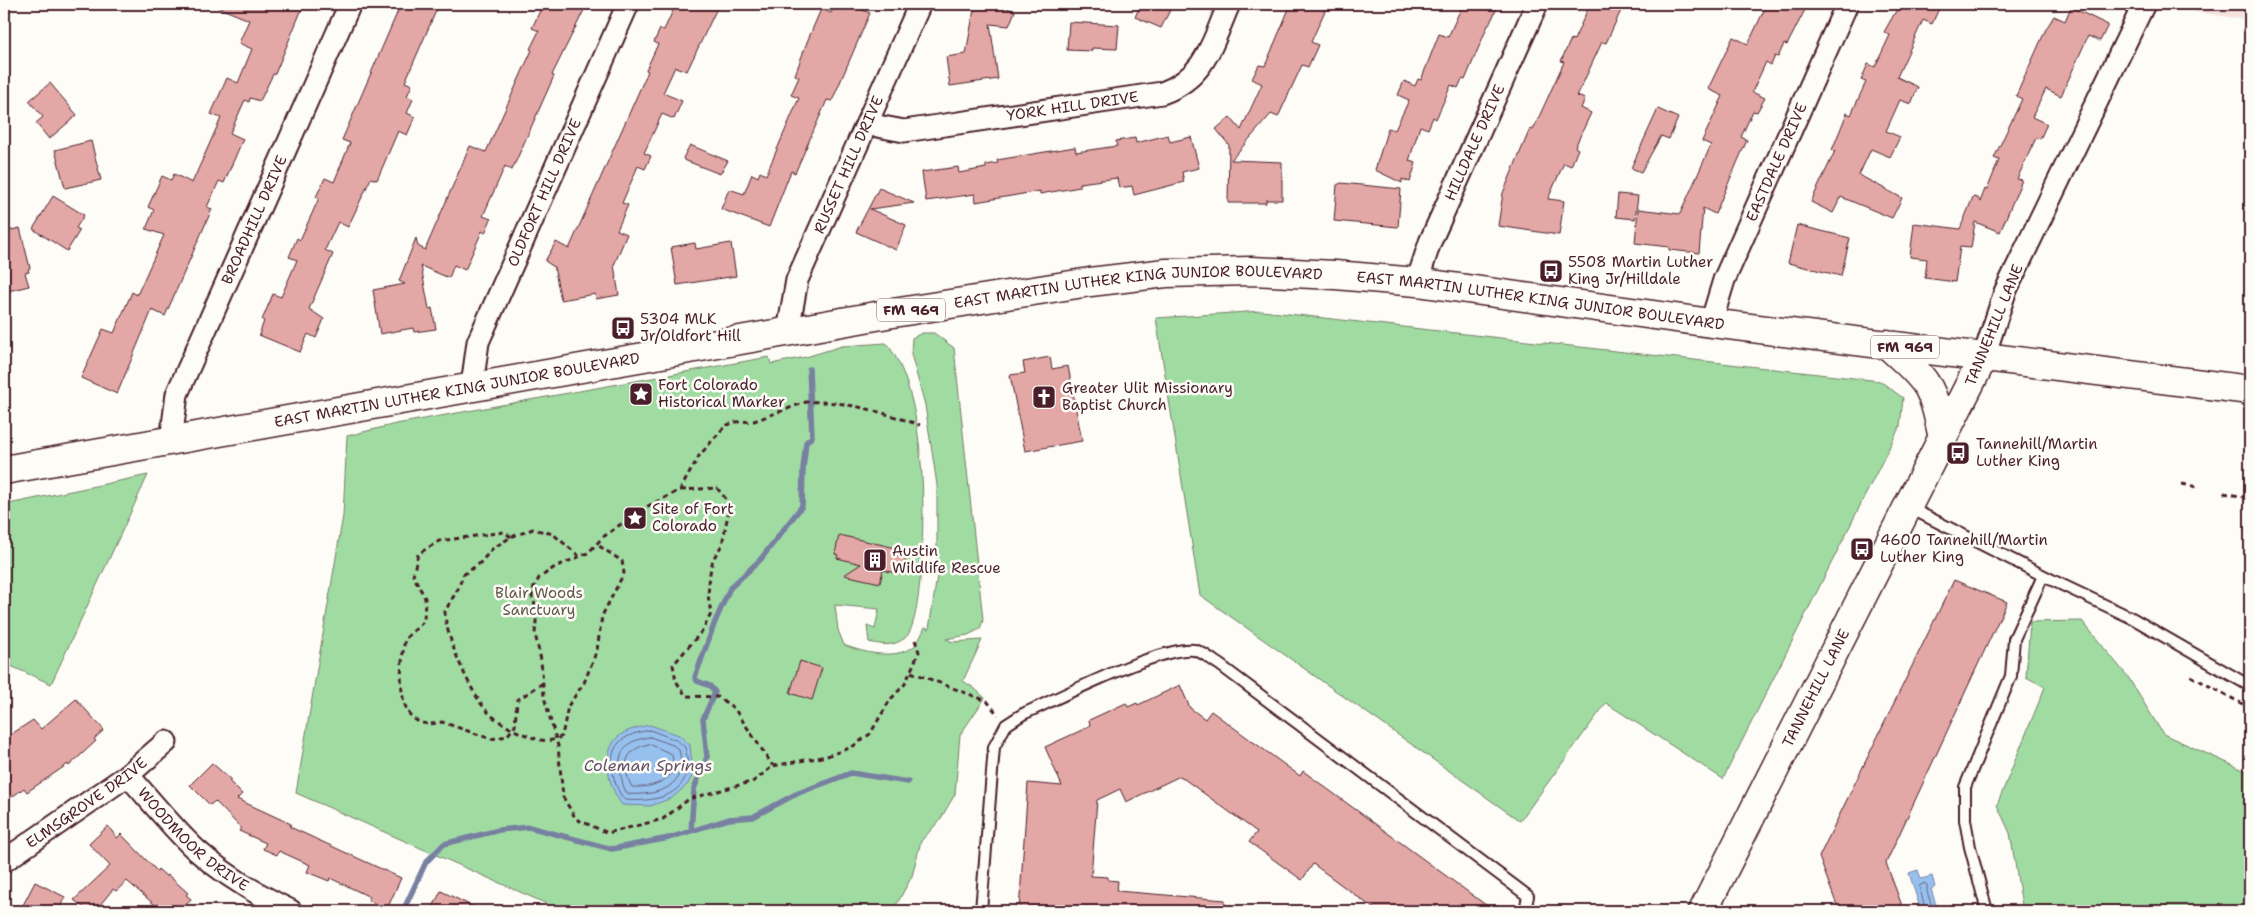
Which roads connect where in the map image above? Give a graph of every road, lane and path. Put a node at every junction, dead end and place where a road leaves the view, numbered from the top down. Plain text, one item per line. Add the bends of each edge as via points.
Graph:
1 (350, 4) edge
2 (628, 4) edge
3 (920, 4) edge
4 (1229, 4) edge
5 (1537, 4) edge
6 (1847, 4) edge
7 (2144, 4) edge
8 (867, 124) junction
9 (1417, 282) junction
10 (1711, 323) junction
11 (788, 331) junction
12 (1887, 344) junction
13 (1984, 356) junction
14 (472, 386) junction
15 (2250, 390) edge
16 (920, 425) dead end
17 (1943, 438) junction
18 (171, 441) junction
19 (4, 470) edge
20 (2182, 484) dead end
21 (2197, 487) dead end
22 (680, 490) junction
23 (2224, 493) dead end
24 (2250, 498) edge
25 (1908, 507) junction
26 (510, 537) junction
27 (596, 544) junction
28 (580, 556) junction
29 (2043, 576) junction
30 (915, 640) dead end
31 (911, 672) junction
32 (2192, 676) dead end
33 (543, 683) junction
34 (2250, 686) edge
35 (2250, 708) edge
36 (1006, 725) junction
37 (512, 730) junction
38 (556, 740) junction
39 (166, 742) dead end
40 (772, 766) junction
41 (128, 775) junction
42 (4, 861) edge
43 (292, 911) edge
44 (980, 911) edge
45 (1525, 911) edge
46 (1703, 911) edge
47 (1987, 911) edge

1 - 18 street, BROADHILL DRIVE via 178,394
2 - 14 street, OLDFORT HILL DRIVE via 478,342
3 - 8 street, RUSSET HILL DRIVE
4 - 8 street, YORK HILL DRIVE via 1198,70 1176,88 1162,93 904,131
5 - 9 street, HILLDALE DRIVE via 1430,242
6 - 10 street, EASTDALE DRIVE via 1724,280
7 - 13 street, TANNEHILL LANE via 2005,292
8 - 11 street, RUSSET HILL DRIVE via 797,280
9 - 10 main road, EAST MARTIN LUTHER KING JUNIOR BOULEVARD / FM 969
9 - 11 main road, EAST MARTIN LUTHER KING JUNIOR BOULEVARD / FM 969 via 1252,271 1166,273 1090,282
10 - 12 main road, EAST MARTIN LUTHER KING JUNIOR BOULEVARD / FM 969
11 - 14 main road, EAST MARTIN LUTHER KING JUNIOR BOULEVARD / FM 969
12 - 13 main road, EAST MARTIN LUTHER KING JUNIOR BOULEVARD / FM 969
12 - 17 main road via 1928,387
13 - 15 main road, EAST MARTIN LUTHER KING JUNIOR BOULEVARD / FM 969
13 - 17 main road, TANNEHILL LANE
14 - 18 main road, EAST MARTIN LUTHER KING JUNIOR BOULEVARD / FM 969
16 - 22 path via 864,407 806,402 754,421 725,426 699,456
17 - 25 main road, TANNEHILL LANE
18 - 19 main road, EAST MARTIN LUTHER KING JUNIOR BOULEVARD / FM 969
20 - 21 path
22 - 27 path via 642,509
22 - 40 path via 716,488 730,504 722,545 713,559 710,573 708,594 711,614 702,631 673,664 676,681 686,696 718,696 734,708
23 - 24 path
25 - 29 lane
25 - 46 main road, TANNEHILL LANE
26 - 28 path via 533,529 553,534
26 - 37 path via 463,575 445,614 462,671 486,710
26 - 37 path via 504,532 439,540 418,554 414,575 425,598 424,621 405,639 402,689 406,710 419,723 442,722 491,740 507,736
27 - 28 path
27 - 38 path via 622,561 624,573 602,616 597,650 584,683 568,706 562,736
28 - 33 path via 555,567 539,578 533,588 532,597 537,610 535,634 542,660
29 - 34 lane via 2132,618
29 - 47 lane via 2014,639 2012,676 1965,787 1965,820
30 - 31 path via 919,652
31 - 36 path via 987,701
31 - 40 path via 870,734 852,747 827,756
32 - 35 path
33 - 37 path via 518,700
33 - 38 path
36 - 44 lane via 994,747
36 - 45 lane via 1023,714 1141,662 1171,652 1195,650 1220,665 1528,896
37 - 38 path via 537,740
38 - 40 path via 563,796 576,819 608,833 663,819 689,799 754,781
39 - 41 street, ELMSGROVE DRIVE
41 - 42 street, ELMSGROVE DRIVE
41 - 43 street, WOODMOOR DRIVE via 196,849 232,877

